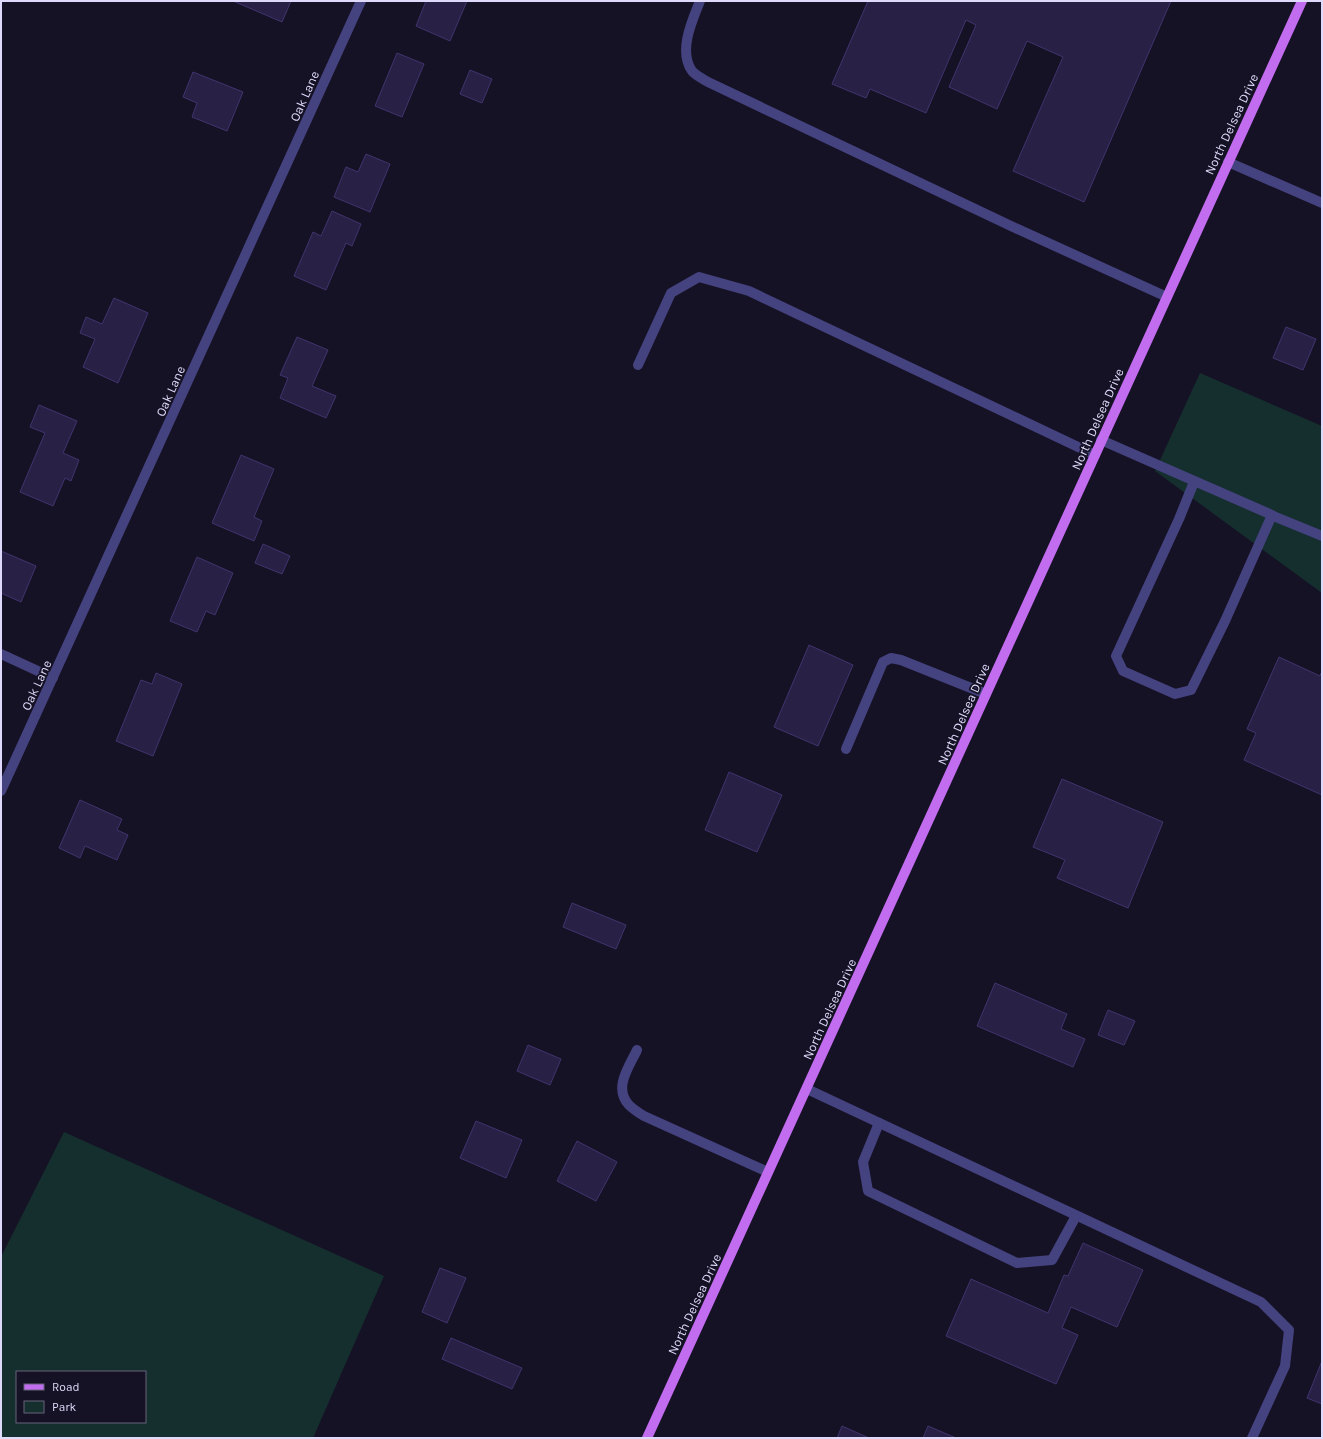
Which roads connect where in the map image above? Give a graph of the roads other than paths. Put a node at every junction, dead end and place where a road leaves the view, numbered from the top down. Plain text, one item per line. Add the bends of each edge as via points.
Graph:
1 (361, 1) edge
2 (700, 1) edge
3 (1302, 1) edge
4 (1228, 162) junction
5 (1322, 203) edge
6 (1166, 297) junction
7 (638, 365) dead end
8 (1101, 440) junction
9 (1095, 455) junction
10 (1194, 482) junction
11 (1271, 515) junction
12 (1322, 536) edge
13 (1, 654) edge
14 (54, 678) junction
15 (986, 694) junction
16 (846, 749) dead end
17 (1, 791) edge
18 (637, 1050) dead end
19 (807, 1089) junction
20 (879, 1123) junction
21 (768, 1172) junction
22 (1076, 1216) junction
23 (647, 1438) edge
24 (1252, 1438) edge

1 - 14 street, Oak Lane
2 - 6 street via 691,24 685,52 692,71 708,82
3 - 4 main road, North Delsea Drive
4 - 5 street
4 - 6 main road, North Delsea Drive
6 - 8 main road, North Delsea Drive
7 - 9 street via 671,293 698,278 750,291
8 - 9 main road, North Delsea Drive
8 - 10 street
9 - 15 main road, North Delsea Drive
10 - 11 street
10 - 11 street via 1116,656 1124,671 1175,694 1191,690 1225,621
11 - 12 street
13 - 14 street
14 - 17 street, Oak Lane
15 - 16 street via 891,658 883,662
15 - 19 main road, North Delsea Drive
18 - 21 street via 623,1079 622,1090 628,1104 644,1116
19 - 20 street
19 - 21 main road, North Delsea Drive
20 - 22 street
20 - 22 street via 863,1162 868,1191 1017,1263 1052,1260
21 - 23 main road, North Delsea Drive
22 - 24 street via 1261,1302 1289,1330 1285,1366

